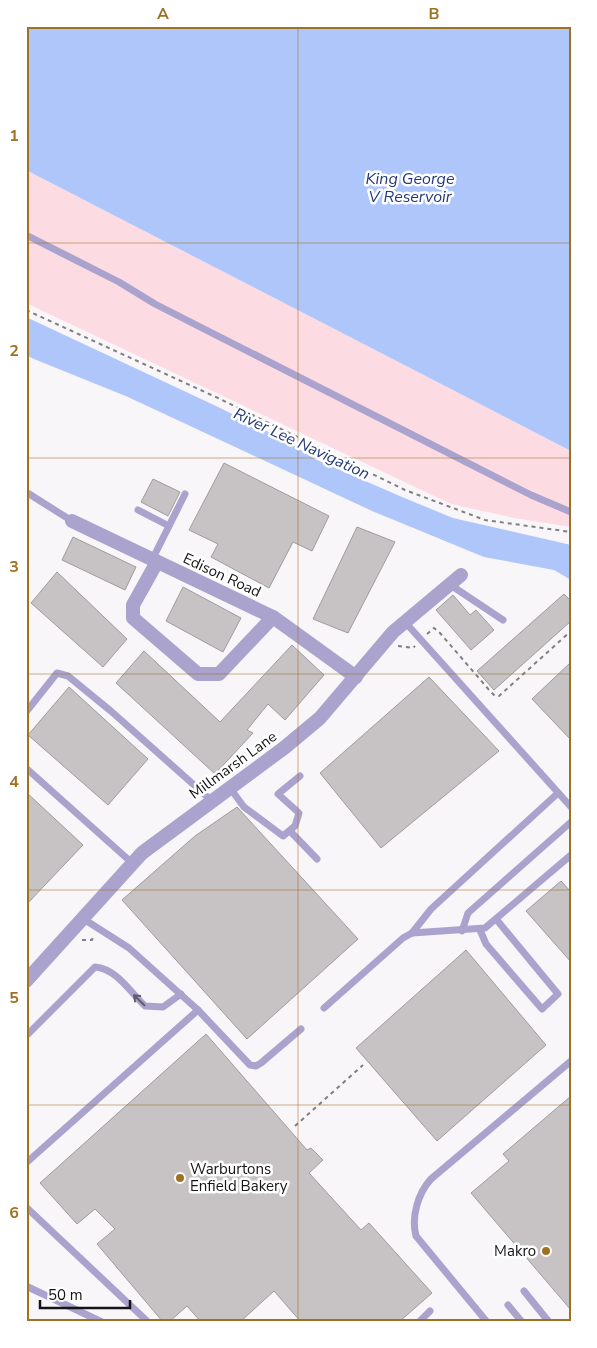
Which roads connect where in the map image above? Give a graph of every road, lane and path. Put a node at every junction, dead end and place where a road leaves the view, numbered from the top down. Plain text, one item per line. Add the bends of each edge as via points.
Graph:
1 (26, 235) edge
2 (26, 310) edge
3 (26, 492) edge
4 (185, 494) dead end
5 (138, 510) dead end
6 (571, 512) edge
7 (72, 521) joint
8 (170, 526) junction
9 (571, 532) edge
10 (155, 561) junction
11 (461, 575) dead end
12 (449, 584) junction
13 (273, 617) junction
14 (503, 620) dead end
15 (405, 622) junction
16 (571, 631) edge
17 (429, 632) dead end
18 (356, 677) junction
19 (26, 712) edge
20 (26, 768) edge
21 (300, 776) dead end
22 (230, 788) junction
23 (558, 793) junction
24 (212, 801) junction
25 (571, 807) edge
26 (571, 822) edge
27 (290, 830) junction
28 (571, 855) edge
29 (317, 859) dead end
30 (131, 862) junction
31 (82, 918) junction
32 (496, 919) junction
33 (462, 930) junction
34 (480, 930) junction
35 (412, 933) junction
36 (26, 981) edge
37 (181, 994) junction
38 (324, 1008) dead end
39 (198, 1010) junction
40 (301, 1029) dead end
41 (26, 1036) edge
42 (571, 1061) edge
43 (363, 1065) dead end
44 (295, 1126) dead end
45 (26, 1163) edge
46 (26, 1206) edge
47 (26, 1286) edge
48 (524, 1292) dead end
49 (508, 1305) dead end
50 (430, 1312) dead end
51 (102, 1322) edge
52 (148, 1322) edge
53 (419, 1322) edge
54 (487, 1322) edge
55 (522, 1322) edge
56 (549, 1322) edge

1 - 6 lane via 256,356 531,495
2 - 9 path via 218,398 405,490 486,520
3 - 7 lane
4 - 8 lane
5 - 8 lane
7 - 10 street, Edison Road
8 - 10 lane
10 - 13 street, Edison Road
10 - 13 street via 133,605 133,618 198,674 219,674
11 - 12 street, Millmarsh Lane
12 - 14 lane
12 - 15 street, Millmarsh Lane
13 - 18 street, Edison Road
15 - 18 street, Millmarsh Lane
15 - 23 lane
16 - 17 path via 499,696 490,691 440,633 434,628
18 - 22 street, Millmarsh Lane via 320,718
19 - 24 lane via 57,672 68,676
20 - 30 lane
21 - 27 lane via 278,794 298,813 295,826
22 - 24 street, Millmarsh Lane
22 - 27 lane via 244,808 283,836
23 - 25 lane
23 - 35 lane via 431,909
24 - 30 street, Millmarsh Lane
26 - 33 lane via 468,913
27 - 29 lane
28 - 32 lane
30 - 31 street, Millmarsh Lane
31 - 36 street, Millmarsh Lane
31 - 37 lane via 129,948
32 - 34 lane
32 - 34 lane via 558,994 542,1009 486,944
33 - 34 lane
33 - 35 lane
35 - 38 lane
37 - 39 lane
37 -> 41 lane via 163,1007 145,1006 115,974 95,967
39 - 40 lane via 250,1065 261,1063
39 - 45 lane
42 - 54 lane via 431,1179 416,1208 416,1236
43 - 44 path
46 - 52 lane
47 - 51 lane
48 - 56 lane
49 - 55 lane
50 - 53 lane

